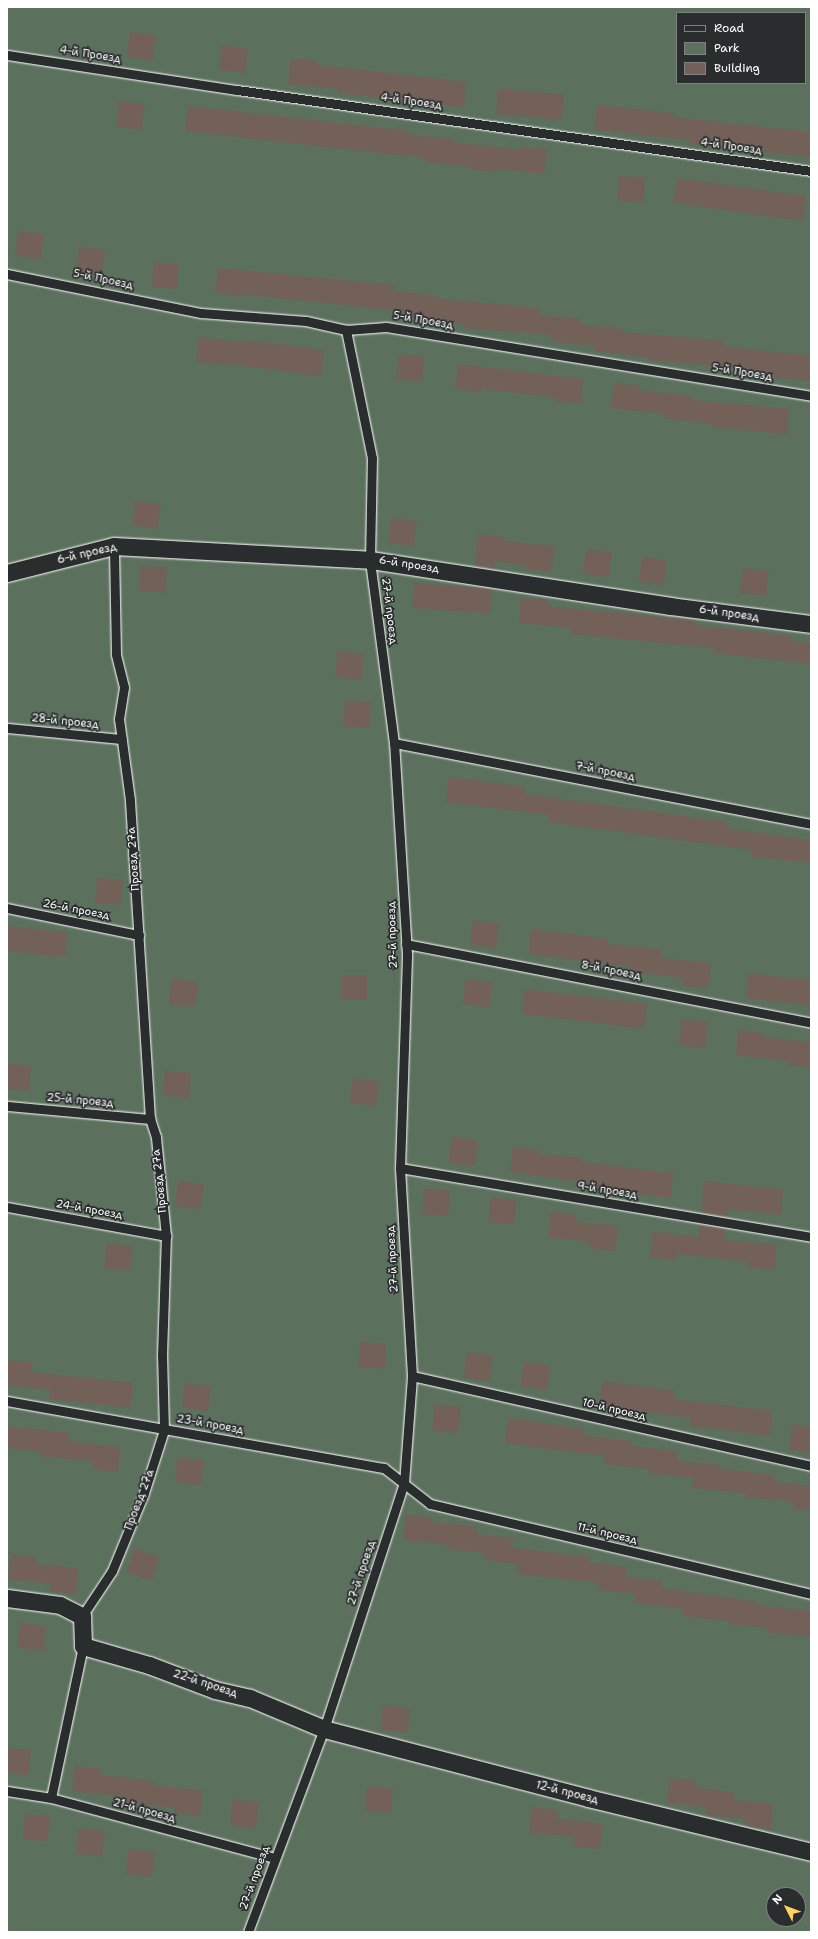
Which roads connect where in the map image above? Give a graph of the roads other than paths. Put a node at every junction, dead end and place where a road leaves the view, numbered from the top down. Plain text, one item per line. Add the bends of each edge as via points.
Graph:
1 (7, 55) edge
2 (811, 171) edge
3 (7, 274) edge
4 (346, 330) junction
5 (811, 396) edge
6 (114, 546) junction
7 (370, 560) junction
8 (7, 573) edge
9 (811, 624) edge
10 (7, 728) edge
11 (121, 740) junction
12 (394, 743) junction
13 (811, 824) edge
14 (7, 908) edge
15 (140, 935) junction
16 (406, 944) junction
17 (811, 1023) edge
18 (7, 1106) edge
19 (150, 1119) junction
20 (400, 1168) junction
21 (7, 1208) edge
22 (166, 1236) junction
23 (811, 1237) edge
24 (412, 1376) junction
25 (7, 1401) edge
26 (164, 1430) junction
27 (811, 1466) edge
28 (404, 1483) junction
29 (811, 1594) edge
30 (7, 1598) edge
31 (82, 1616) junction
32 (83, 1646) junction
33 (324, 1729) junction
34 (7, 1791) edge
35 (51, 1798) junction
36 (811, 1852) edge
37 (275, 1858) junction
38 (248, 1932) edge

1 - 2 lane, 4-й Проезд
3 - 4 lane, 5-й Проезд via 201,313 306,321
4 - 5 lane, 5-й Проезд via 386,327
4 - 7 lane, 27-й проезд via 372,458
6 - 7 street, 6-й проезд
6 - 8 street, 6-й проезд
6 - 11 lane, Проезд 27а via 116,654 124,687 119,719
7 - 9 street, 6-й проезд via 670,606
7 - 12 lane, 27-й проезд
10 - 11 lane, 28-й проезд
11 - 15 lane, Проезд 27а via 130,800
12 - 13 lane, 7-й проезд
12 - 16 lane, 27-й проезд
14 - 15 lane, 26-й проезд
15 - 19 lane, Проезд 27а
16 - 17 lane, 8-й проезд
16 - 20 lane, 27-й проезд
18 - 19 lane, 25-й проезд
19 - 22 lane, Проезд 27а via 156,1138
20 - 23 lane, 9-й проезд
20 - 24 lane, 27-й проезд
21 - 22 lane, 24-й проезд
22 - 26 lane, Проезд 27а via 162,1355
24 - 27 lane, 10-й проезд
24 - 28 lane, 27-й проезд
25 - 26 lane, 23-й проезд
26 - 28 lane, 23-й проезд via 384,1468
26 - 31 lane, Проезд 27а via 144,1493 112,1572
28 - 29 lane, 11-й проезд via 430,1504
28 - 33 lane, 27-й проезд
30 - 31 street via 60,1605
31 - 32 street
32 - 33 street, 22-й проезд via 149,1665 215,1690 250,1698
32 - 35 lane
33 - 36 street, 12-й проезд via 588,1798
33 - 37 lane, 27-й проезд
34 - 35 lane, 21-й проезд
35 - 37 lane, 21-й проезд
37 - 38 lane, 27-й проезд

